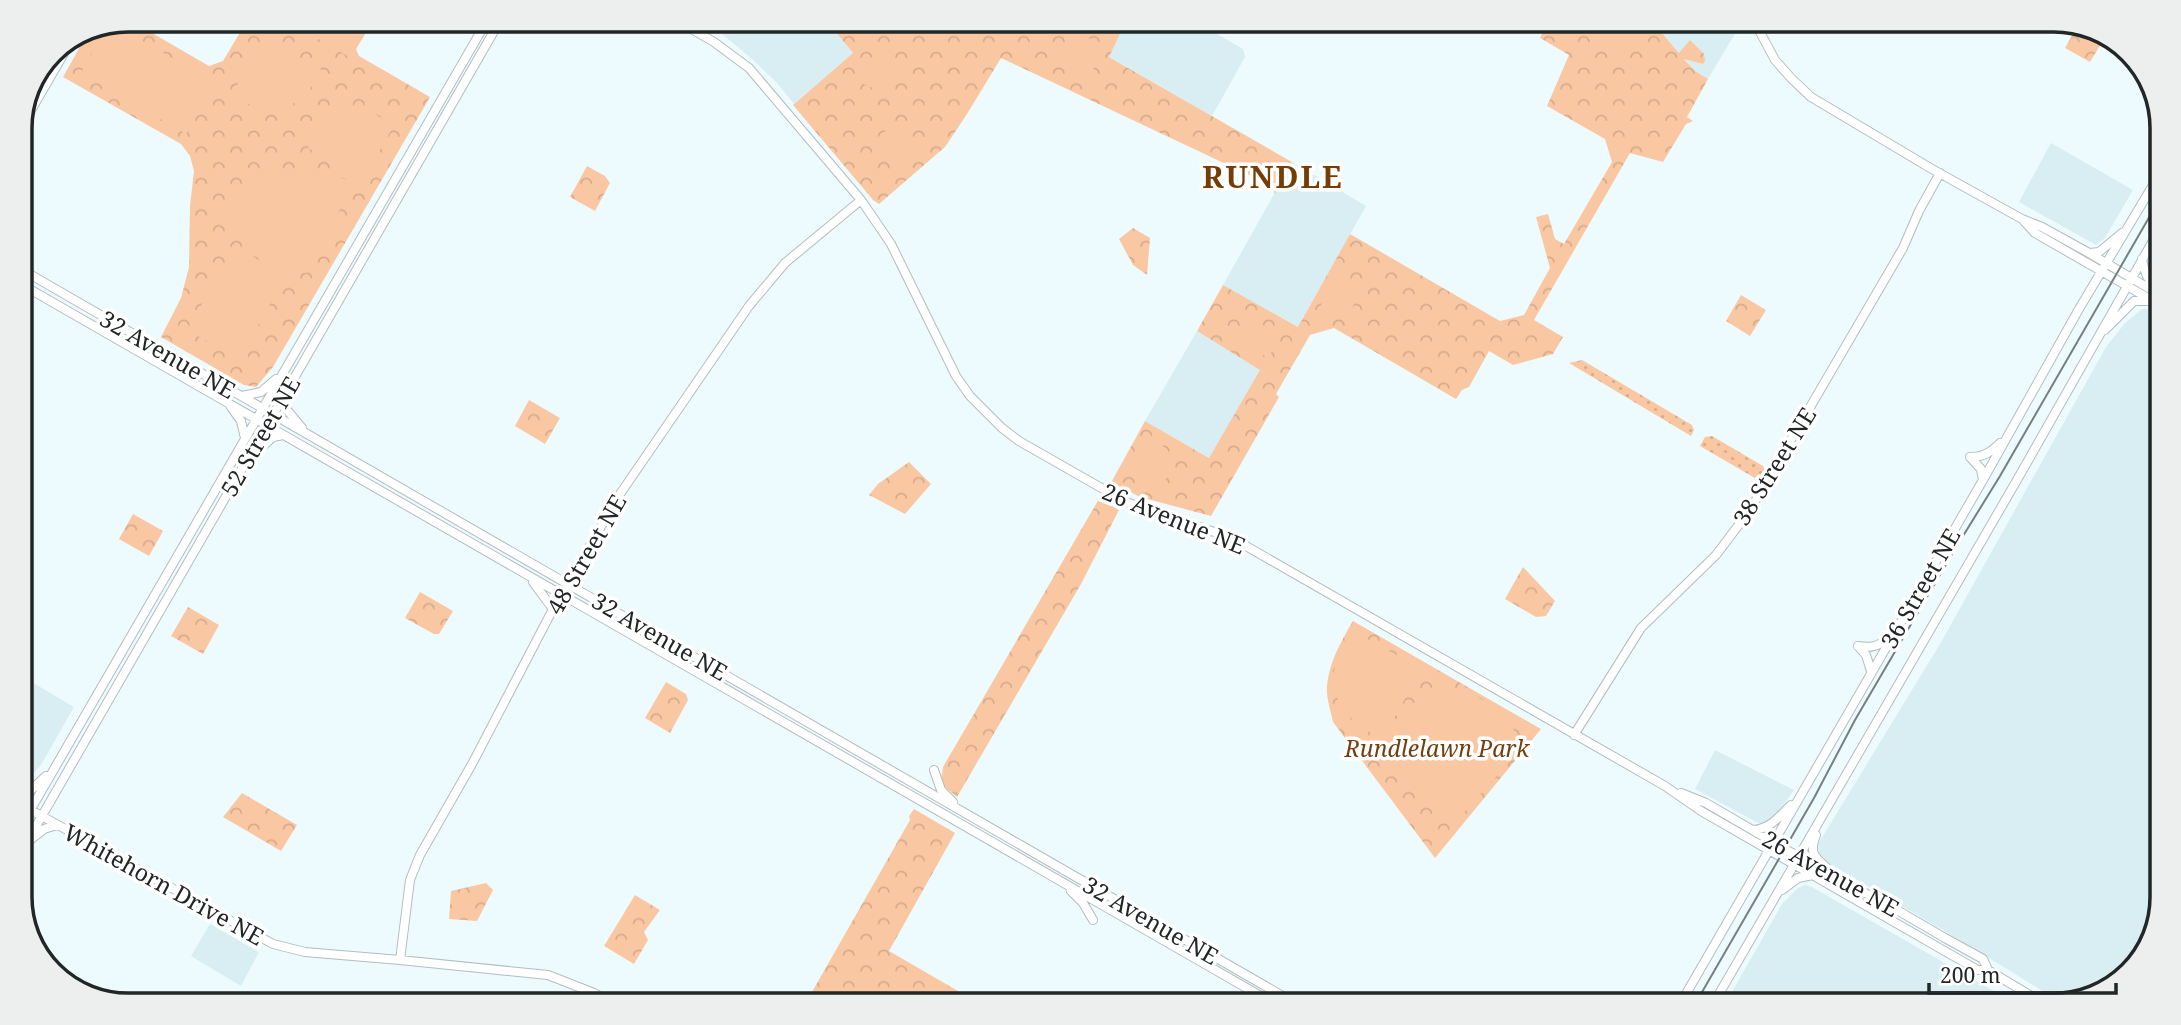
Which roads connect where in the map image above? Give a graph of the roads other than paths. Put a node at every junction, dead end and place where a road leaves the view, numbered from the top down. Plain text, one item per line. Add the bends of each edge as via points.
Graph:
1 (481, 31) edge
2 (494, 31) edge
3 (696, 31) edge
4 (1759, 31) edge
5 (61, 58) edge
6 (35, 104) edge
7 (1940, 173) junction
8 (2149, 191) edge
9 (861, 200) junction
10 (2022, 219) junction
11 (2125, 231) junction
12 (2149, 246) edge
13 (2089, 253) junction
14 (2142, 258) junction
15 (2106, 263) junction
16 (2101, 272) junction
17 (2116, 275) junction
18 (32, 276) edge
19 (2149, 280) edge
20 (2129, 282) junction
21 (32, 290) edge
22 (2149, 291) edge
23 (2149, 298) edge
24 (2149, 301) edge
25 (2096, 340) junction
26 (282, 375) junction
27 (283, 396) junction
28 (242, 397) junction
29 (224, 400) junction
30 (262, 408) junction
31 (273, 415) junction
32 (256, 418) junction
33 (267, 425) junction
34 (2012, 430) junction
35 (306, 433) junction
36 (284, 435) junction
37 (245, 438) junction
38 (244, 464) junction
39 (1983, 480) junction
40 (524, 573) junction
41 (568, 583) junction
42 (561, 594) junction
43 (553, 609) junction
44 (1898, 625) junction
45 (1871, 672) junction
46 (1574, 735) junction
47 (53, 770) junction
48 (934, 770) dead end
49 (1665, 786) junction
50 (32, 790) edge
51 (1798, 798) junction
52 (32, 807) edge
53 (32, 811) edge
54 (962, 811) junction
55 (1822, 815) junction
56 (41, 816) junction
57 (57, 825) junction
58 (1754, 830) junction
59 (32, 832) edge
60 (32, 839) edge
61 (1774, 842) junction
62 (1769, 850) junction
63 (1796, 860) junction
64 (1813, 875) junction
65 (1835, 878) junction
66 (1064, 884) junction
67 (1769, 906) junction
68 (1093, 920) dead end
69 (400, 960) junction
70 (1988, 970) junction
71 (594, 993) edge
72 (1255, 993) edge
73 (1277, 993) edge
74 (1686, 993) edge
75 (1719, 993) edge
76 (2026, 993) edge

1 - 26 main road, 52 Street NE
2 - 27 main road, 52 Street NE
3 - 9 main road, 26 Avenue NE via 749,68
4 - 7 main road via 1775,60 1811,97
5 - 6 main road
7 - 10 main road
7 - 46 main road, 38 Street NE via 1903,248 1750,510 1716,555 1641,628
8 - 11 main road, 36 Street NE
9 - 41 main road, 48 Street NE via 785,262 749,306 620,494
9 - 46 main road, 26 Avenue NE via 891,244 956,376 1011,435 1126,502 1231,538
10 - 13 main road
10 - 16 main road via 2035,233
11 - 13 main road via 2099,252
11 - 15 main road, 36 Street NE
12 - 14 main road, 36 Street NE
13 - 15 main road
14 - 19 main road
14 - 20 main road, 36 Street NE
15 - 16 main road, 36 Street NE
15 - 17 main road
16 - 17 main road
16 - 34 main road, 36 Street NE
17 - 20 main road
18 - 28 main road, 32 Avenue NE
20 - 22 main road
20 - 23 main road
20 - 25 main road, 36 Street NE
21 - 29 main road, 32 Avenue NE
24 - 25 main road via 2134,301
25 - 55 main road, 36 Street NE
26 - 28 main road via 261,392
26 - 30 main road, 52 Street NE
27 - 31 main road, 52 Street NE
27 - 35 main road via 287,410
28 - 30 main road, 32 Avenue NE
29 - 32 main road, 32 Avenue NE
29 - 37 main road via 239,416
30 - 31 main road, 32 Avenue NE
30 - 32 main road, 52 Street NE
31 - 33 main road, 52 Street NE
31 - 35 main road, 32 Avenue NE
32 - 33 main road, 32 Avenue NE
32 - 37 main road, 52 Street NE
33 - 36 main road, 32 Avenue NE
33 - 38 main road, 52 Street NE
34 - 39 main road, 36 Street NE
34 - 39 main road via 1992,451 1970,457 1981,468
35 - 41 main road, 32 Avenue NE
36 - 38 main road via 273,437
36 - 40 main road, 32 Avenue NE
37 - 47 main road, 52 Street NE
38 - 56 main road, 52 Street NE
39 - 44 main road, 36 Street NE
40 - 42 main road, 32 Avenue NE
40 - 43 main road
41 - 42 main road, 48 Street NE
41 - 54 main road, 32 Avenue NE
42 - 43 main road, 48 Street NE
42 - 66 main road, 32 Avenue NE
43 - 69 main road, 48 Street NE via 420,855 410,880
44 - 45 main road, 36 Street NE
44 - 45 main road via 1881,644 1858,646
45 - 51 main road, 36 Street NE
46 - 49 main road, 26 Avenue NE
47 - 50 main road
47 - 52 main road, 52 Street NE
48 - 54 main road via 942,790
49 - 58 main road, 26 Avenue NE
49 - 62 main road, 26 Avenue NE
51 - 58 main road via 1774,823
51 - 61 main road, 36 Street NE
53 - 56 main road, Whitehorn Drive NE
54 - 73 main road, 32 Avenue NE
55 - 63 main road, 36 Street NE
55 - 65 main road via 1812,849 1817,861
56 - 57 main road, Whitehorn Drive NE
56 - 59 main road, 52 Street NE
57 - 60 main road
57 - 69 main road, Whitehorn Drive NE via 273,944 305,952
58 - 61 main road, 26 Avenue NE
61 - 62 main road, 36 Street NE
61 - 63 main road, 26 Avenue NE
62 - 63 main road, 26 Avenue NE
62 - 74 main road, 36 Street NE
63 - 64 main road, 26 Avenue NE
63 - 65 main road, 26 Avenue NE
63 - 67 main road, 36 Street NE
64 - 67 main road via 1791,882
64 - 70 main road, 26 Avenue NE via 1978,970
65 - 70 main road, 26 Avenue NE via 1983,959
66 - 68 main road
66 - 72 main road, 32 Avenue NE
67 - 75 main road, 36 Street NE
69 - 71 main road, Whitehorn Drive NE via 548,975
70 - 76 main road, 26 Avenue NE

